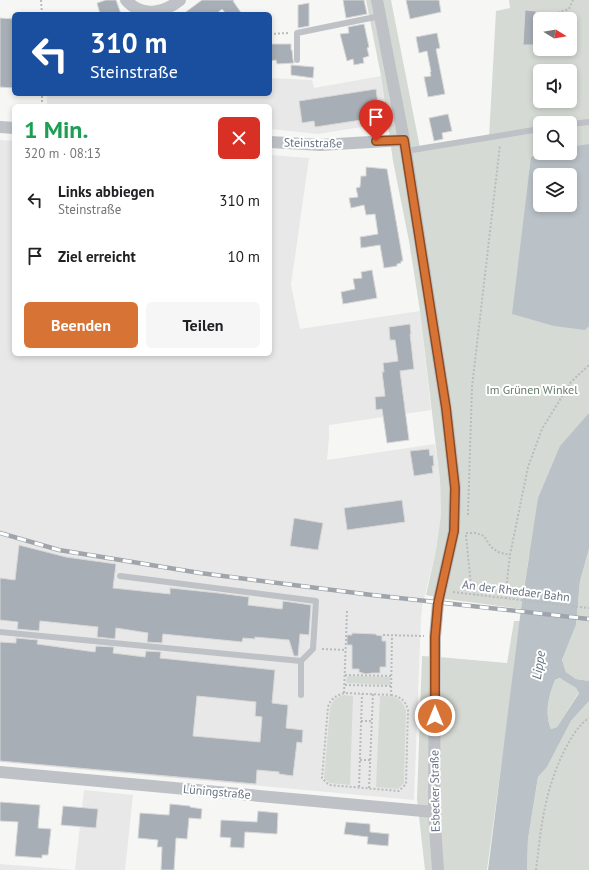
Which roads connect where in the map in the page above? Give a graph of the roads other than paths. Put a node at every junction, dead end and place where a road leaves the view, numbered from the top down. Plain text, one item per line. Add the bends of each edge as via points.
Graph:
1 (126, 0) edge
2 (180, 0) edge
3 (377, 0) edge
4 (380, 16) junction
5 (297, 60) dead end
6 (589, 122) edge
7 (577, 123) edge
8 (0, 127) edge
9 (12, 128) edge
10 (533, 130) edge
11 (272, 142) edge
12 (405, 145) junction
13 (120, 576) dead end
14 (0, 632) edge
15 (301, 661) junction
16 (301, 695) dead end
17 (0, 772) edge
18 (434, 812) junction
19 (438, 870) edge

1 - 2 street via 147,12 160,11
3 - 4 street, Esbecker Straße
4 - 5 lane via 297,33
4 - 12 street, Esbecker Straße
6 - 7 lane
8 - 9 street
10 - 12 lane via 501,136
11 - 12 street, Steinstraße
12 - 18 street, Esbecker Straße via 446,408 455,488 454,531 440,591 435,637
13 - 15 lane via 316,601 313,649
14 - 15 lane
15 - 16 lane
17 - 18 street, Lüningstraße
18 - 19 street, Esbecker Straße

